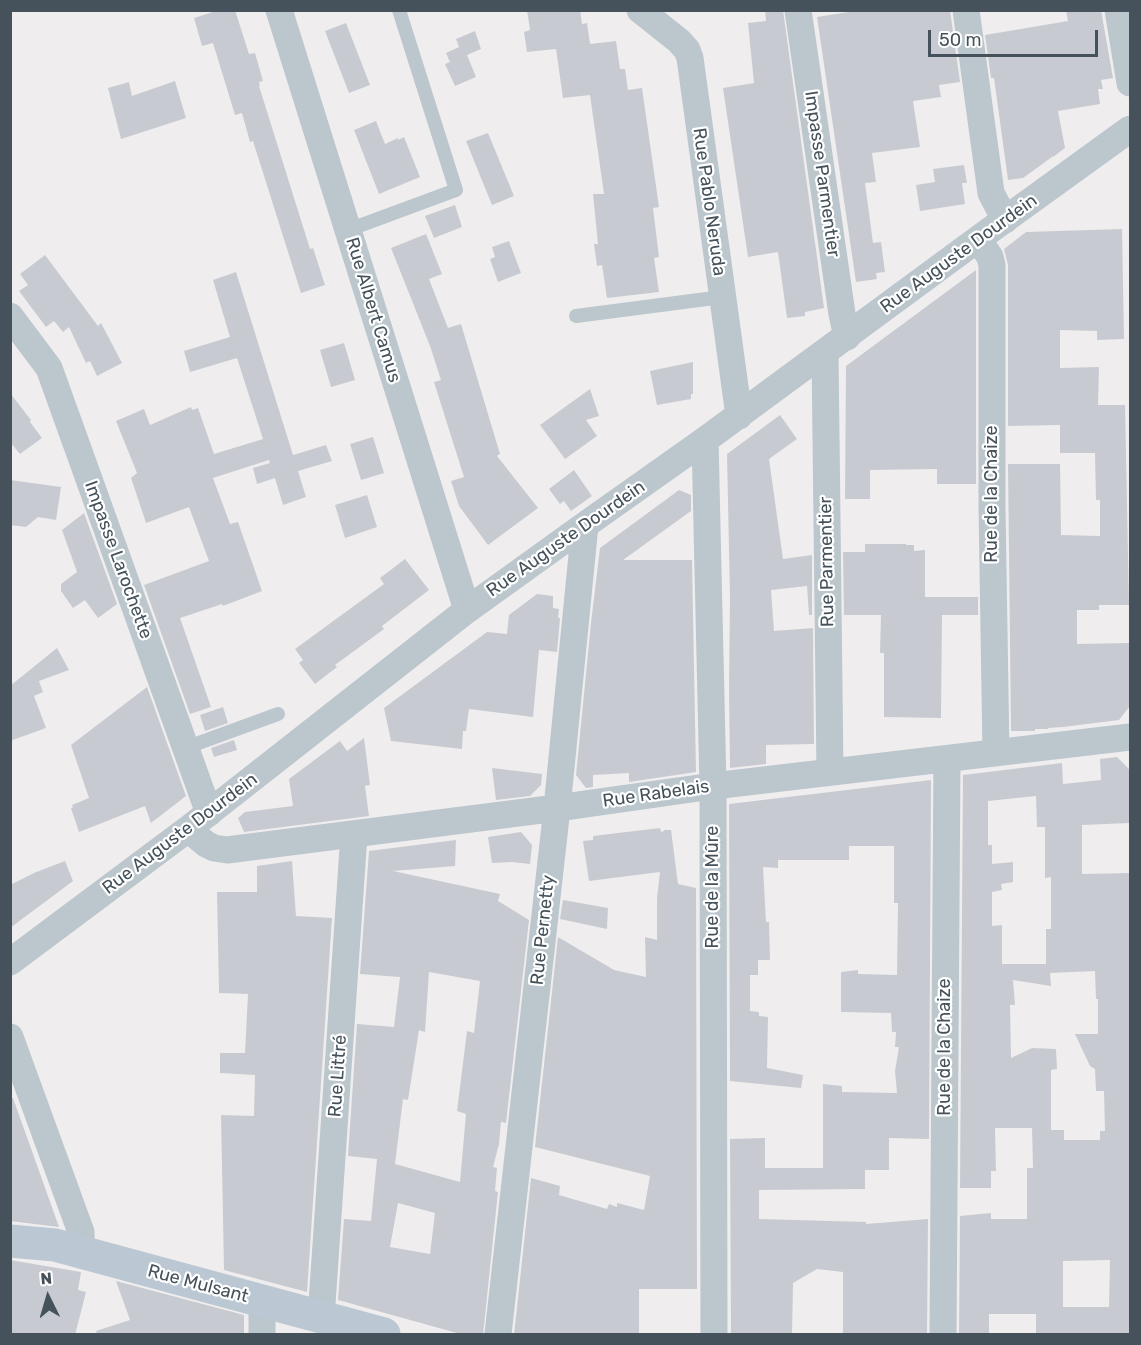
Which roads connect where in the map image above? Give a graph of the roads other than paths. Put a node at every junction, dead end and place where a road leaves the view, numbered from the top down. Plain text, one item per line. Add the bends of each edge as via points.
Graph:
1 (279, 10) edge
2 (399, 10) edge
3 (640, 10) edge
4 (798, 10) edge
5 (966, 10) edge
6 (1118, 10) edge
7 (1131, 83) edge
8 (1131, 129) edge
9 (1005, 220) junction
10 (348, 230) junction
11 (978, 239) junction
12 (722, 297) junction
13 (10, 316) edge
14 (576, 316) dead end
15 (848, 337) junction
16 (825, 352) junction
17 (739, 416) junction
18 (705, 440) junction
19 (585, 525) junction
20 (467, 610) junction
21 (278, 714) dead end
22 (1131, 737) edge
23 (185, 748) junction
24 (996, 753) junction
25 (947, 759) junction
26 (830, 772) junction
27 (713, 786) junction
28 (557, 808) junction
29 (198, 821) junction
30 (354, 834) junction
31 (10, 962) edge
32 (10, 1037) edge
33 (10, 1241) edge
34 (81, 1252) junction
35 (262, 1302) junction
36 (321, 1318) junction
37 (262, 1335) edge
38 (384, 1335) edge
39 (498, 1335) edge
40 (714, 1335) edge
41 (943, 1335) edge

1 - 10 street, Rue Albert Camus
2 - 10 lane via 456,190
3 - 12 street, Rue Pablo Neruda via 679,41 690,58
4 - 15 street, Impasse Parmentier
5 - 9 street via 991,193
6 - 7 street
8 - 9 street, Rue Auguste Dourdein
9 - 11 street, Rue Auguste Dourdein
10 - 20 street, Rue Albert Camus
11 - 15 street, Rue Auguste Dourdein
11 - 24 street, Rue de la Chaize via 992,265
12 - 14 lane
12 - 17 street, Rue Pablo Neruda
13 - 23 street, Impasse Larochette via 49,368
15 - 16 street, Rue Auguste Dourdein
16 - 17 street, Rue Auguste Dourdein
16 - 26 street, Rue Parmentier
17 - 18 street, Rue Auguste Dourdein
18 - 19 street, Rue Auguste Dourdein
18 - 27 street, Rue de la Mûre
19 - 20 street, Rue Auguste Dourdein
19 - 28 street, Rue Pernetty
20 - 29 street, Rue Auguste Dourdein
21 - 23 lane
22 - 24 street, Rue Rabelais
23 - 29 street, Impasse Larochette
24 - 25 street, Rue Rabelais
25 - 26 street, Rue Rabelais
25 - 41 street, Rue de la Chaize
26 - 27 street, Rue Rabelais
27 - 28 street, Rue Rabelais
27 - 40 street, Rue de la Mûre
28 - 30 street, Rue Rabelais
28 - 39 street, Rue Pernetty
29 - 30 street, Rue Rabelais via 206,844 227,850
29 - 31 street, Rue Auguste Dourdein
30 - 36 street, Rue Littré
32 - 34 street via 81,1232
33 - 34 main road, Rue Mulsant
34 - 35 main road, Rue Mulsant
35 - 36 main road, Rue Mulsant
35 - 37 street
36 - 38 main road, Rue Mulsant

